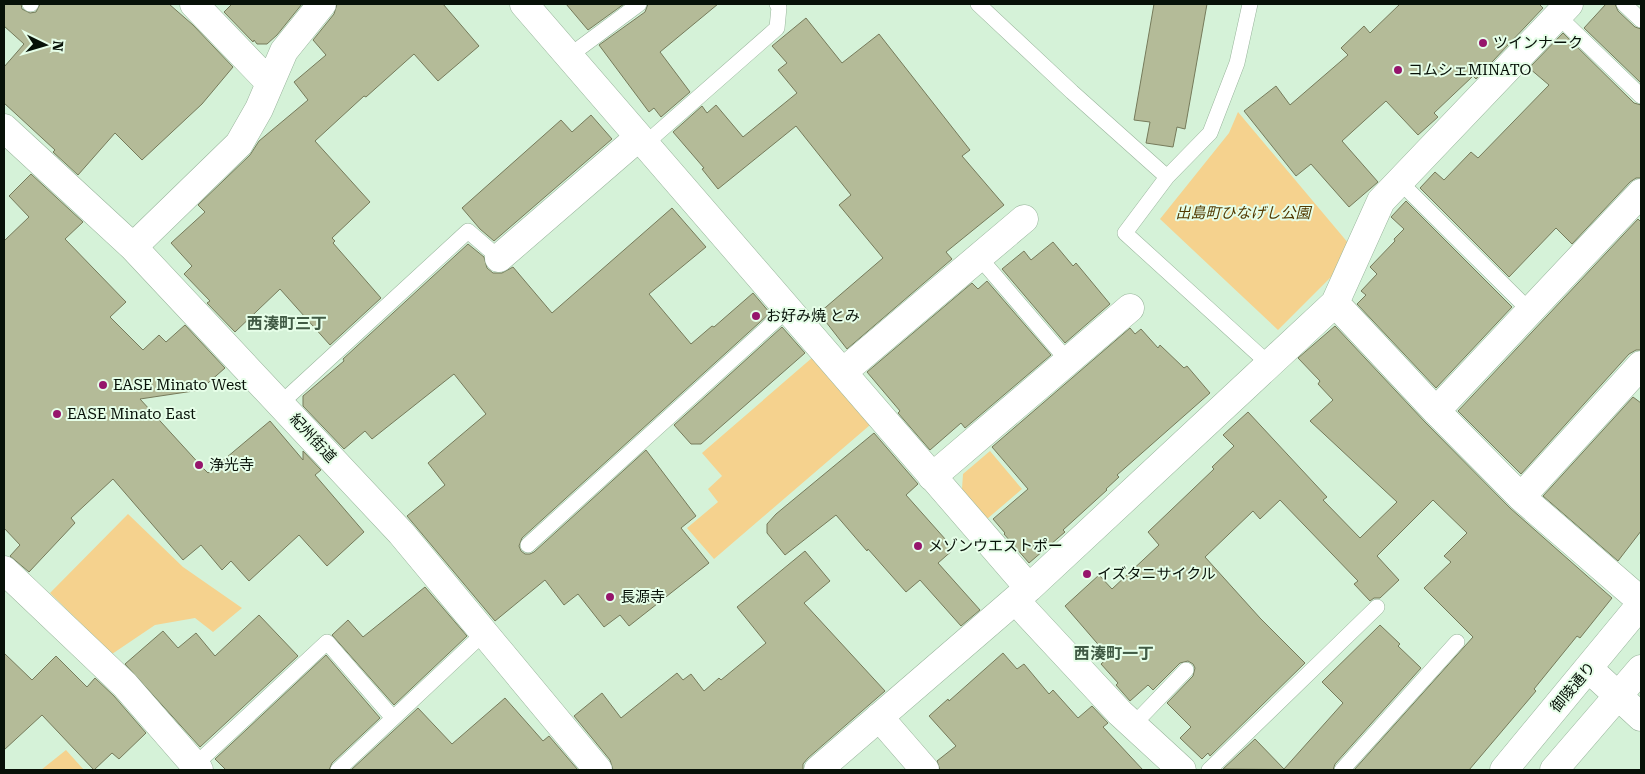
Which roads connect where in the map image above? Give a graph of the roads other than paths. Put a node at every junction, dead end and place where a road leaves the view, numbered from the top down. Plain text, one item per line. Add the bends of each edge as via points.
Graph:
1 (194, 4) edge
2 (322, 4) edge
3 (524, 4) edge
4 (639, 4) edge
5 (776, 4) edge
6 (978, 4) edge
7 (1250, 4) edge
8 (1624, 4) edge
9 (1563, 10) edge
10 (1641, 20) edge
11 (569, 56) junction
12 (270, 83) junction
13 (1641, 96) edge
14 (4, 128) edge
15 (642, 140) junction
16 (1167, 177) junction
17 (1400, 182) junction
18 (1641, 194) edge
19 (1024, 219) dead end
20 (133, 247) junction
21 (979, 257) junction
22 (499, 258) joint
23 (1335, 303) junction
24 (1130, 308) dead end
25 (788, 309) junction
26 (1530, 312) junction
27 (1068, 361) junction
28 (1269, 364) junction
29 (1641, 365) edge
30 (842, 372) junction
31 (280, 404) junction
32 (1436, 411) junction
33 (932, 477) junction
34 (1521, 497) junction
35 (528, 545) dead end
36 (4, 570) edge
37 (1022, 594) junction
38 (1641, 602) edge
39 (1377, 606) dead end
40 (484, 633) junction
41 (1457, 642) dead end
42 (1588, 668) junction
43 (1641, 669) edge
44 (1186, 670) dead end
45 (1618, 696) junction
46 (879, 717) junction
47 (1641, 717) edge
48 (393, 718) junction
49 (1133, 725) junction
50 (197, 768) edge
51 (338, 770) edge
52 (598, 770) edge
53 (818, 770) edge
54 (925, 770) edge
55 (1182, 770) edge
56 (1208, 770) edge
57 (1342, 770) edge
58 (1504, 770) edge
59 (1554, 770) edge

1 - 12 street
2 - 12 street via 284,51
3 - 11 street
4 - 11 lane
5 - 15 lane via 780,6 777,28
6 - 16 lane
7 - 16 lane via 1237,63 1210,134
8 - 10 lane
9 - 13 lane
9 - 17 street
11 - 15 street
12 - 20 street via 239,144
14 - 20 street, 紀州街道
15 - 22 street
15 - 25 street
16 - 28 lane via 1125,233
17 - 23 street via 1381,201
17 - 26 lane
18 - 26 street
19 - 21 street
20 - 31 street, 紀州街道
21 - 27 lane
21 - 30 street
22 - 31 lane via 468,231
23 - 28 street
23 - 32 street
24 - 27 street
25 - 30 street
25 - 35 lane
26 - 32 street
27 - 33 street
28 - 37 street
29 - 34 street
30 - 33 street
31 - 40 street, 紀州街道 via 401,533
32 - 34 street
33 - 37 street
34 - 38 street
36 - 50 street via 125,685
37 - 46 street
37 - 49 street
38 - 42 street, 御陵通り
39 - 56 lane
40 - 48 lane
40 - 52 street, 紀州街道
41 - 57 lane
42 - 45 street
42 - 58 street, 御陵通り
43 - 45 street
44 - 49 lane
45 - 47 street
45 - 59 street
46 - 53 street
46 - 54 street
48 - 50 lane via 327,642
48 - 51 lane
49 - 55 street

